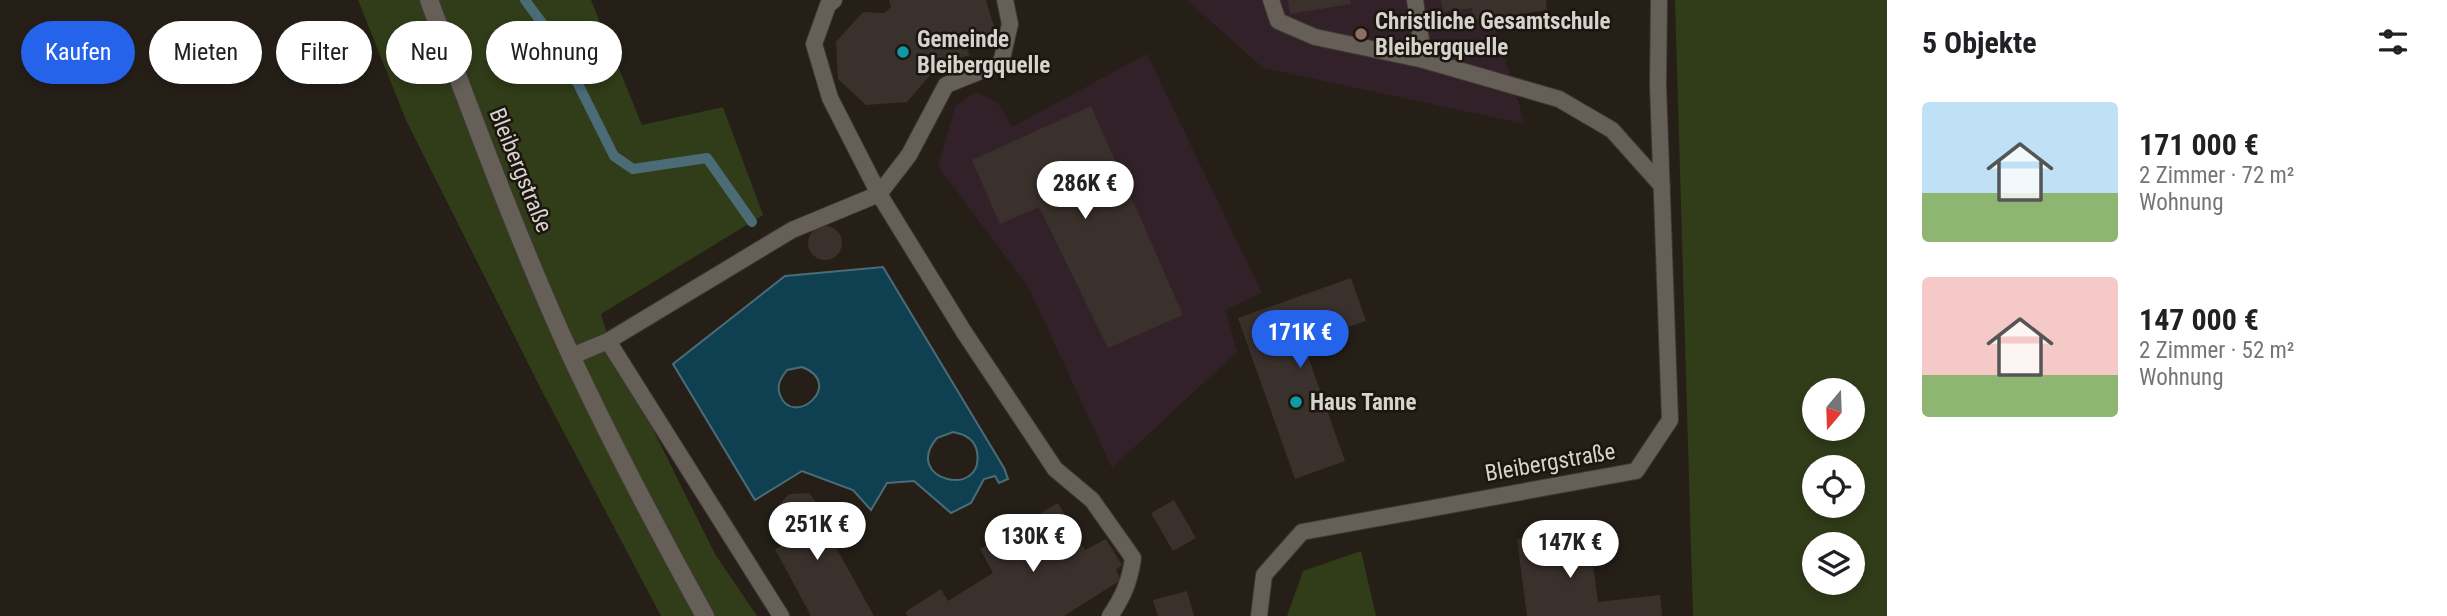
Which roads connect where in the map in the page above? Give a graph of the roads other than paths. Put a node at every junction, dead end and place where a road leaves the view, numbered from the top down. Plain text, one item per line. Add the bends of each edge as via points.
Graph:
1 (429, 0) edge
2 (834, 0) edge
3 (1005, 0) edge
4 (1271, 0) edge
5 (1415, 0) edge
6 (1659, 0) edge
7 (1424, 61) junction
8 (1662, 186) junction
9 (879, 194) junction
10 (608, 341) junction
11 (572, 356) junction
12 (705, 616) edge
13 (781, 616) edge
14 (1110, 616) edge
15 (1259, 616) edge

1 - 11 street, Bleibergstraße via 502,195
2 - 9 lane via 814,44 830,98
3 - 9 lane via 1010,24 1001,63 946,85 909,155
4 - 7 lane via 1278,21 1315,37
5 - 7 lane
6 - 8 lane, Bleibergstraße
7 - 8 lane via 1559,99 1612,130
8 - 15 lane, Bleibergstraße via 1670,420 1636,471 1302,532 1264,575
9 - 10 lane via 792,230
9 - 14 lane via 1055,469 1092,500 1133,558 1122,600
10 - 11 lane
10 - 13 lane
11 - 12 street, Bleibergstraße

